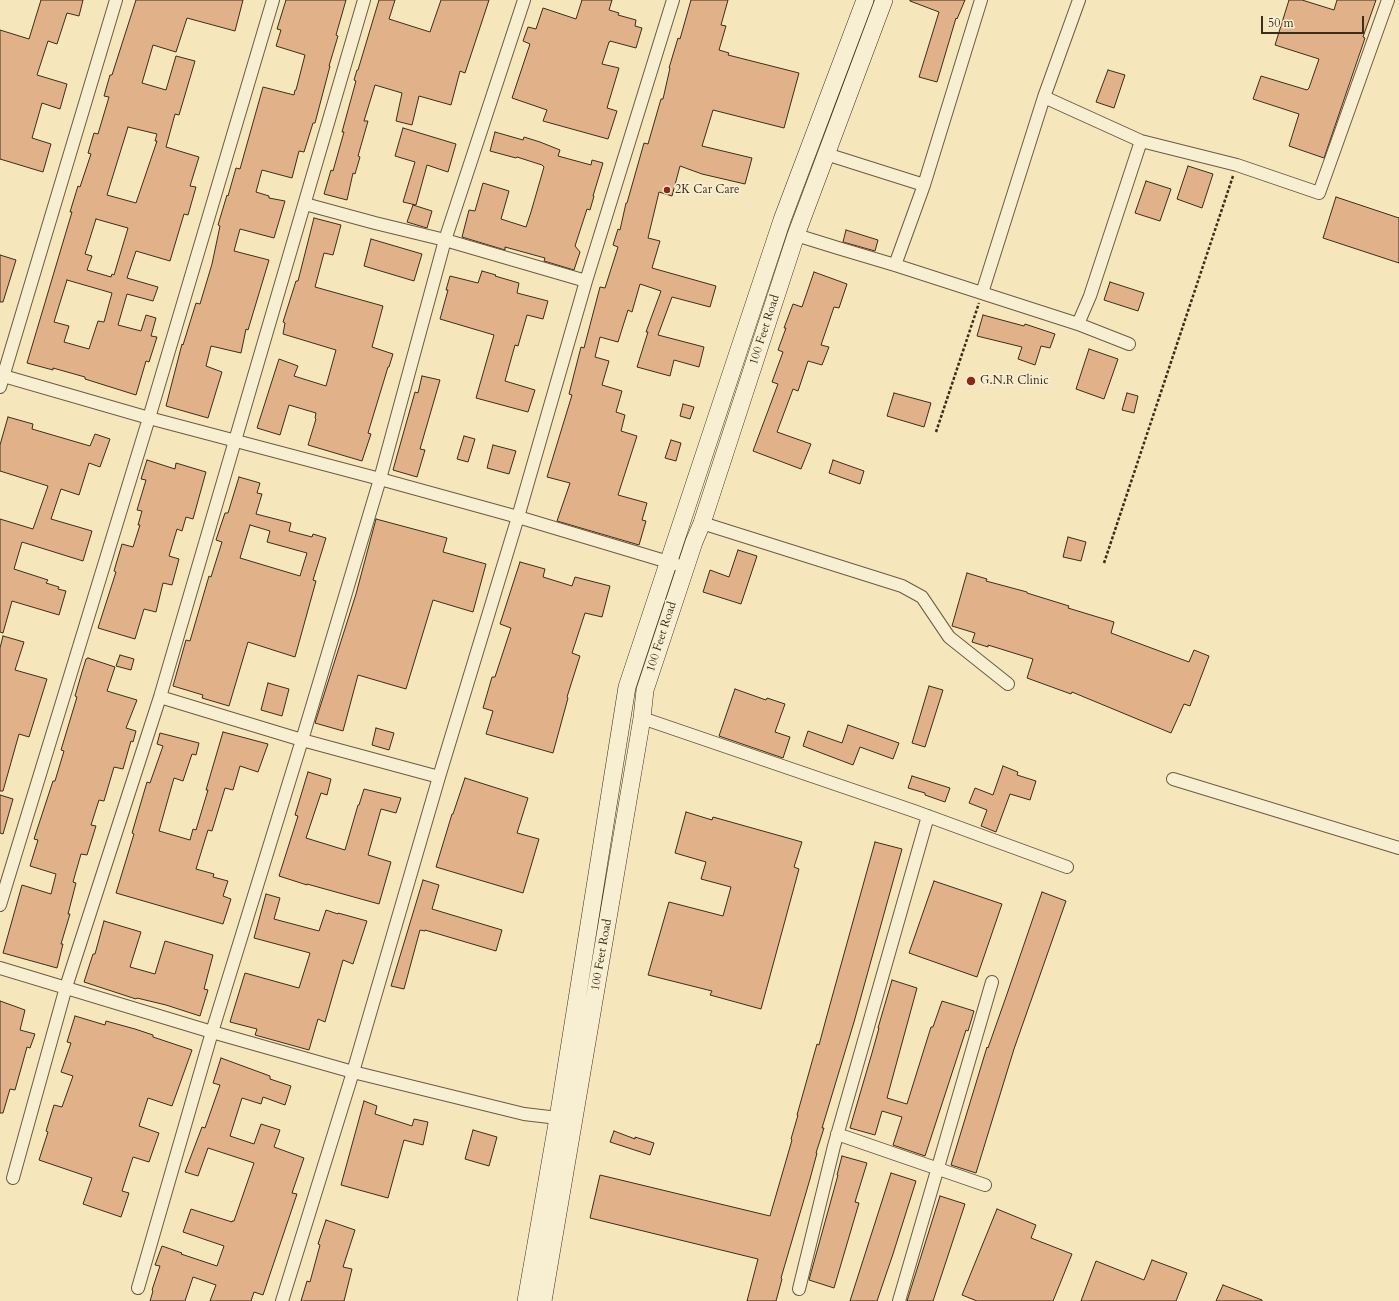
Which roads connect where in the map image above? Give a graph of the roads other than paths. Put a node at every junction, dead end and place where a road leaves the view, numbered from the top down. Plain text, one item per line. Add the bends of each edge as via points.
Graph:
1 (116, 0) edge
2 (273, 0) edge
3 (364, 0) edge
4 (524, 0) edge
5 (673, 0) edge
6 (865, 0) edge
7 (884, 0) edge
8 (981, 0) edge
9 (1079, 0) edge
10 (1388, 0) edge
11 (1044, 97) junction
12 (1141, 141) junction
13 (826, 154) junction
14 (924, 185) junction
15 (305, 204) junction
16 (796, 234) junction
17 (445, 240) junction
18 (895, 265) junction
19 (586, 281) junction
20 (982, 294) junction
21 (1078, 324) junction
22 (1128, 344) dead end
23 (1, 379) edge
24 (149, 418) junction
25 (235, 441) junction
26 (380, 479) junction
27 (518, 517) junction
28 (702, 523) junction
29 (669, 562) junction
30 (686, 568) junction
31 (1008, 684) dead end
32 (160, 697) junction
33 (642, 718) junction
34 (302, 740) junction
35 (439, 777) junction
36 (1173, 779) dead end
37 (928, 816) junction
38 (1399, 848) edge
39 (1067, 868) dead end
40 (0, 905) edge
41 (0, 968) edge
42 (992, 982) dead end
43 (66, 987) junction
44 (212, 1032) junction
45 (353, 1072) junction
46 (558, 1118) junction
47 (837, 1134) junction
48 (937, 1169) junction
49 (13, 1178) dead end
50 (985, 1185) dead end
51 (138, 1288) dead end
52 (799, 1289) dead end
53 (282, 1301) edge
54 (526, 1301) edge
55 (543, 1301) edge
56 (899, 1301) edge

1 - 23 street
2 - 24 street
3 - 15 street
4 - 17 street
5 - 19 street
6 - 29 street, 100 Feet Road via 782,220
7 - 13 street, 100 Feet Road
8 - 14 street
9 - 11 street
10 - 12 street via 1319,193 1237,165
11 - 12 street
11 - 20 street
12 - 21 street via 1090,296
13 - 14 street
13 - 16 street, 100 Feet Road
14 - 18 street
15 - 17 street
15 - 25 street
16 - 18 street
16 - 28 street, 100 Feet Road
17 - 19 street
17 - 26 street
18 - 20 street
19 - 27 street
20 - 21 street
21 - 22 street
23 - 24 street
24 - 25 street
24 - 40 street
25 - 26 street
25 - 32 street
26 - 27 street
26 - 34 street
27 - 29 street
27 - 35 street
28 - 30 street, 100 Feet Road
28 - 31 street via 902,586 922,597 949,636
29 - 30 street
29 - 46 street, 100 Feet Road via 627,687
30 - 33 street, 100 Feet Road via 645,690
32 - 34 street
32 - 43 street
33 - 37 street
33 - 55 street, 100 Feet Road
34 - 35 street
34 - 44 street
35 - 45 street
36 - 38 street
37 - 39 street
37 - 47 street
41 - 43 street
42 - 48 street
43 - 44 street
43 - 49 street
44 - 45 street
44 - 51 street
45 - 46 street via 524,1114
45 - 53 street
46 - 54 street, 100 Feet Road
47 - 48 street
47 - 52 street
48 - 50 street
48 - 56 street

